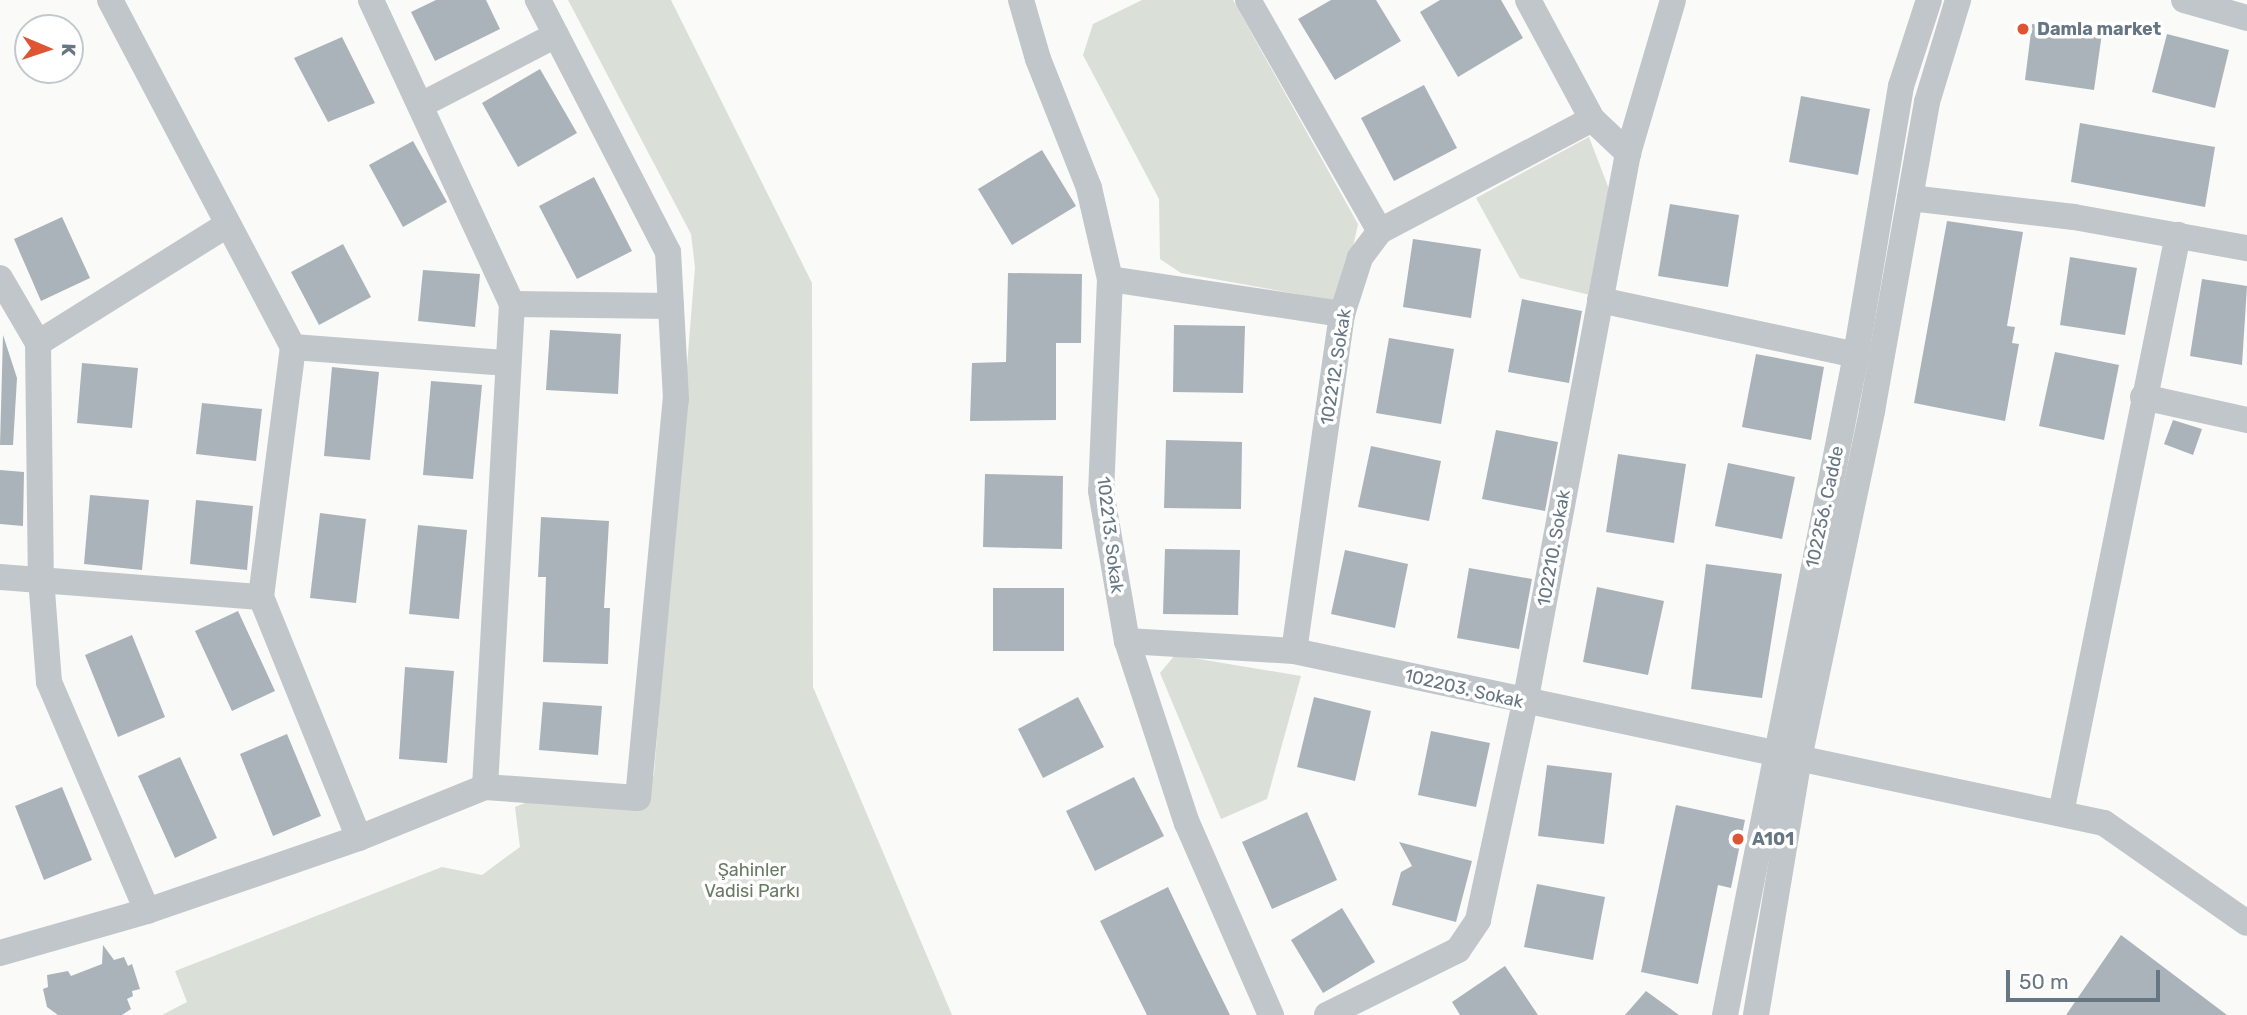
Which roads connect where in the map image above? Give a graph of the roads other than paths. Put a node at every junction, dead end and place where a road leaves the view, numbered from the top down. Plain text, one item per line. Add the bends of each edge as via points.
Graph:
1 (110, 0) edge
2 (371, 0) edge
3 (538, 0) edge
4 (1021, 0) edge
5 (1248, 0) edge
6 (1528, 0) edge
7 (1674, 0) edge
8 (1929, 0) edge
9 (1958, 0) edge
10 (2184, 0) edge
11 (2247, 18) edge
12 (556, 35) junction
13 (421, 105) junction
14 (1592, 119) junction
15 (1628, 153) junction
16 (1910, 198) junction
17 (225, 226) junction
18 (1380, 231) junction
19 (2178, 235) junction
20 (2247, 248) edge
21 (0, 278) edge
22 (1110, 279) junction
23 (1600, 300) junction
24 (512, 304) junction
25 (671, 306) junction
26 (1342, 314) junction
27 (38, 343) junction
28 (293, 347) junction
29 (1856, 355) junction
30 (507, 363) junction
31 (2143, 397) junction
32 (2247, 420) edge
33 (0, 577) edge
34 (41, 578) junction
35 (261, 597) junction
36 (1127, 641) junction
37 (1294, 650) junction
38 (1525, 703) junction
39 (1787, 756) junction
40 (485, 787) junction
41 (2061, 813) junction
42 (359, 838) junction
43 (147, 911) junction
44 (2247, 923) edge
45 (0, 953) edge
46 (1271, 1015) edge
47 (1327, 1015) edge
48 (1726, 1015) edge
49 (1756, 1015) edge

1 - 17 street
2 - 13 street
3 - 12 street
4 - 22 street, 102213. Sokak via 1038,59 1089,188
5 - 18 street
6 - 14 street
7 - 15 street, 102210. Sokak
8 - 29 street, 102256. Cadde via 1901,86
9 - 16 street, 102256. Cadde via 1927,102
10 - 11 street
12 - 13 street
12 - 25 street via 668,252
13 - 24 street
14 - 15 street
14 - 18 street
15 - 23 street, 102210. Sokak
16 - 19 street via 2074,217
16 - 39 street, 102256. Cadde via 1872,411
17 - 27 street
17 - 28 street
18 - 26 street, 102212. Sokak via 1360,258
19 - 20 street
19 - 31 street
21 - 27 street
22 - 26 street
22 - 36 street, 102213. Sokak via 1101,491
23 - 29 street
23 - 38 street, 102210. Sokak
24 - 25 street
24 - 30 street
25 - 40 street via 676,399 638,798
26 - 37 street, 102212. Sokak
27 - 34 street
28 - 30 street
28 - 35 street
29 - 39 street, 102256. Cadde
30 - 40 street
31 - 32 street
31 - 41 street
33 - 34 street
34 - 35 street
34 - 43 street via 49,682
35 - 42 street
36 - 37 street, 102203. Sokak
36 - 46 street, 102213. Sokak via 1187,823
37 - 38 street, 102203. Sokak
38 - 39 street, 102203. Sokak
38 - 47 street, 102210. Sokak via 1478,920 1458,950
39 - 41 street, 102203. Sokak
39 - 48 street, 102256. Cadde
39 - 49 street, 102256. Cadde
40 - 42 street
41 - 44 street, 102203. Sokak via 2105,823
42 - 43 street
43 - 45 street

